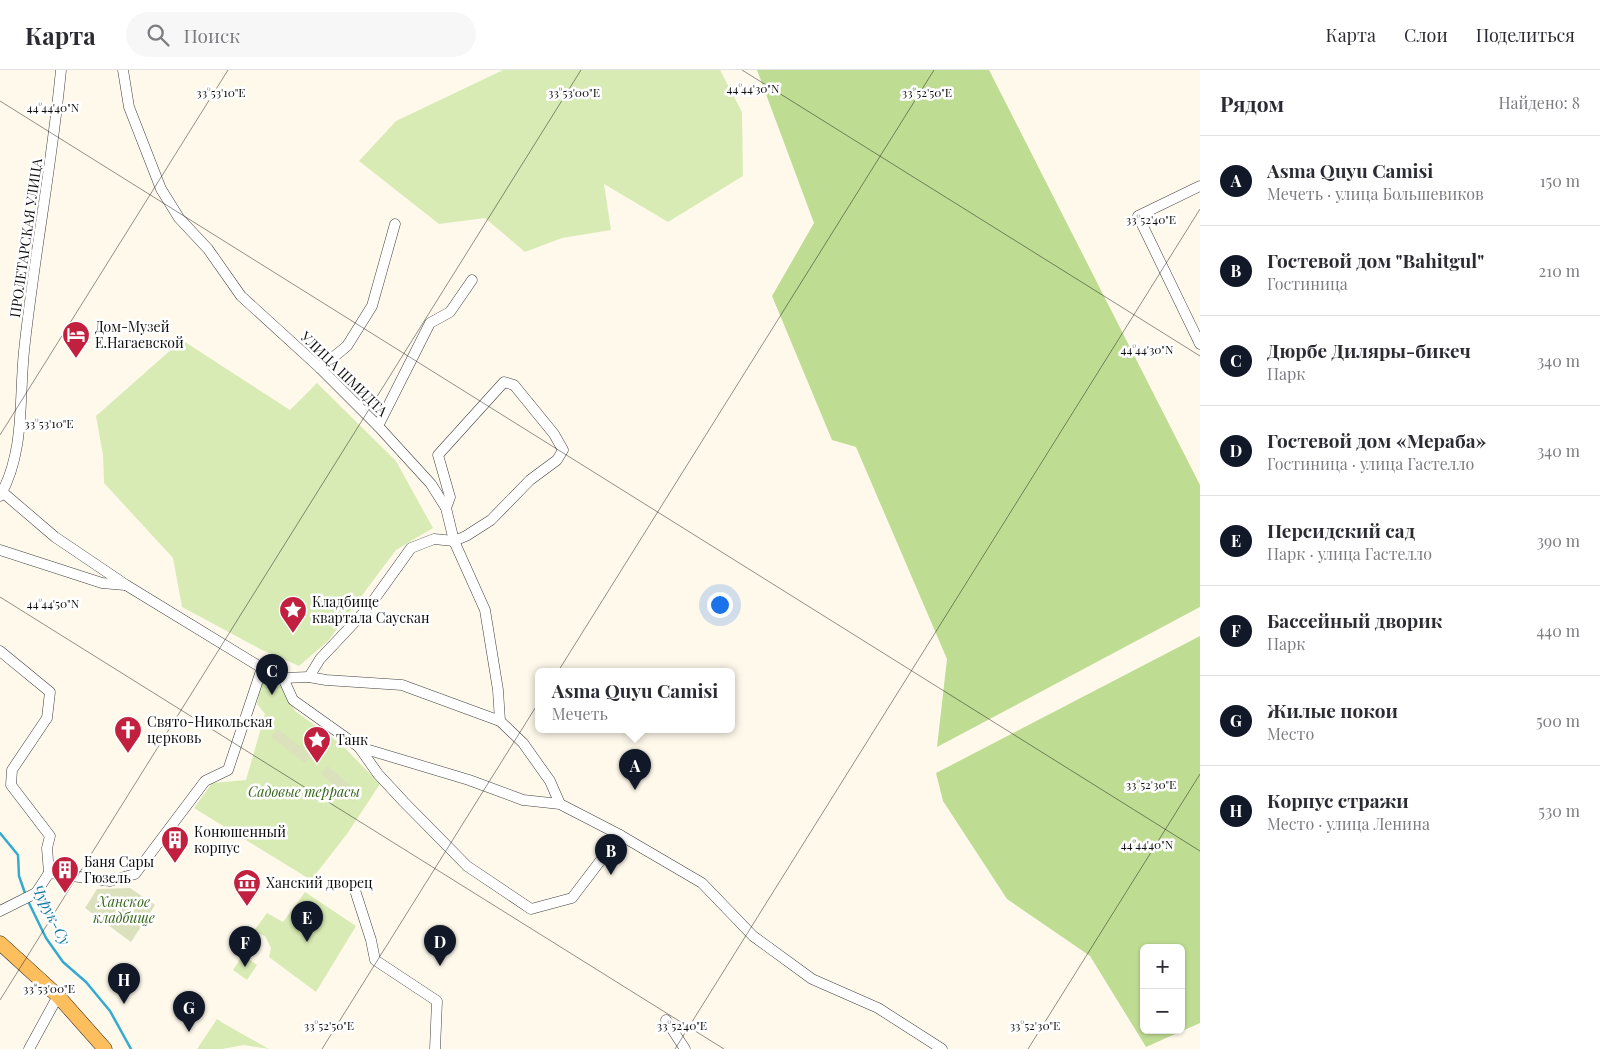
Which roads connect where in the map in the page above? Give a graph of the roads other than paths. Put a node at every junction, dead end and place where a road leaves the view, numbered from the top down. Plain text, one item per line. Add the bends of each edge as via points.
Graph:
1 (60, 70) edge
2 (123, 70) edge
3 (1200, 186) edge
4 (395, 224) dead end
5 (472, 280) dead end
6 (1200, 344) edge
7 (320, 368) junction
8 (378, 426) junction
9 (1, 493) edge
10 (446, 508) junction
11 (454, 540) junction
12 (0, 550) edge
13 (126, 586) junction
14 (0, 651) edge
15 (262, 668) junction
16 (309, 677) junction
17 (283, 678) junction
18 (500, 721) junction
19 (359, 747) junction
20 (11, 785) junction
21 (0, 786) edge
22 (560, 804) junction
23 (620, 834) junction
24 (49, 873) junction
25 (353, 884) dead end
26 (0, 911) edge
27 (0, 944) edge
28 (58, 996) junction
29 (666, 1020) dead end
30 (935, 1047) edge
31 (29, 1049) edge
32 (106, 1049) edge
33 (435, 1049) edge
34 (685, 1049) edge

1 - 9 street, ПРОЛЕТАРСКАЯ УЛИЦА via 51,164 24,352 18,444
2 - 7 street, УЛИЦА ШМИДТА via 129,107 161,189 179,218 208,249 241,296
3 - 6 street via 1138,216
4 - 7 street via 372,306 348,346
5 - 8 street via 450,312 430,323
7 - 8 street, УЛИЦА ШМИДТА
8 - 10 street, УЛИЦА ШМИДТА via 431,484
9 - 13 street
10 - 11 street, УЛИЦА ШМИДТА
10 - 11 street via 450,498 438,455 504,382 514,385 563,450 557,460 530,480 491,520
11 - 16 street via 434,539 412,548 368,608 320,659
11 - 18 street, УЛИЦА ШМИДТА via 485,610
12 - 13 street via 102,583
13 - 15 street
14 - 20 street via 50,692 47,718 12,770
15 - 17 street
15 - 24 street via 228,770 205,781 135,874 110,881
16 - 17 street
16 - 18 street via 402,685
17 - 19 street via 293,700
18 - 22 street via 523,743 550,781
19 - 22 street via 523,800
19 - 23 street via 378,774 467,866 531,909 572,898
20 - 21 street
20 - 24 street via 50,836 47,848
22 - 23 street
23 - 30 street via 702,883 753,936 812,979 878,1008
24 - 26 street via 36,893
25 - 33 street via 375,960 437,1001
27 - 28 main road
28 - 31 street
28 - 32 main road
29 - 34 street

